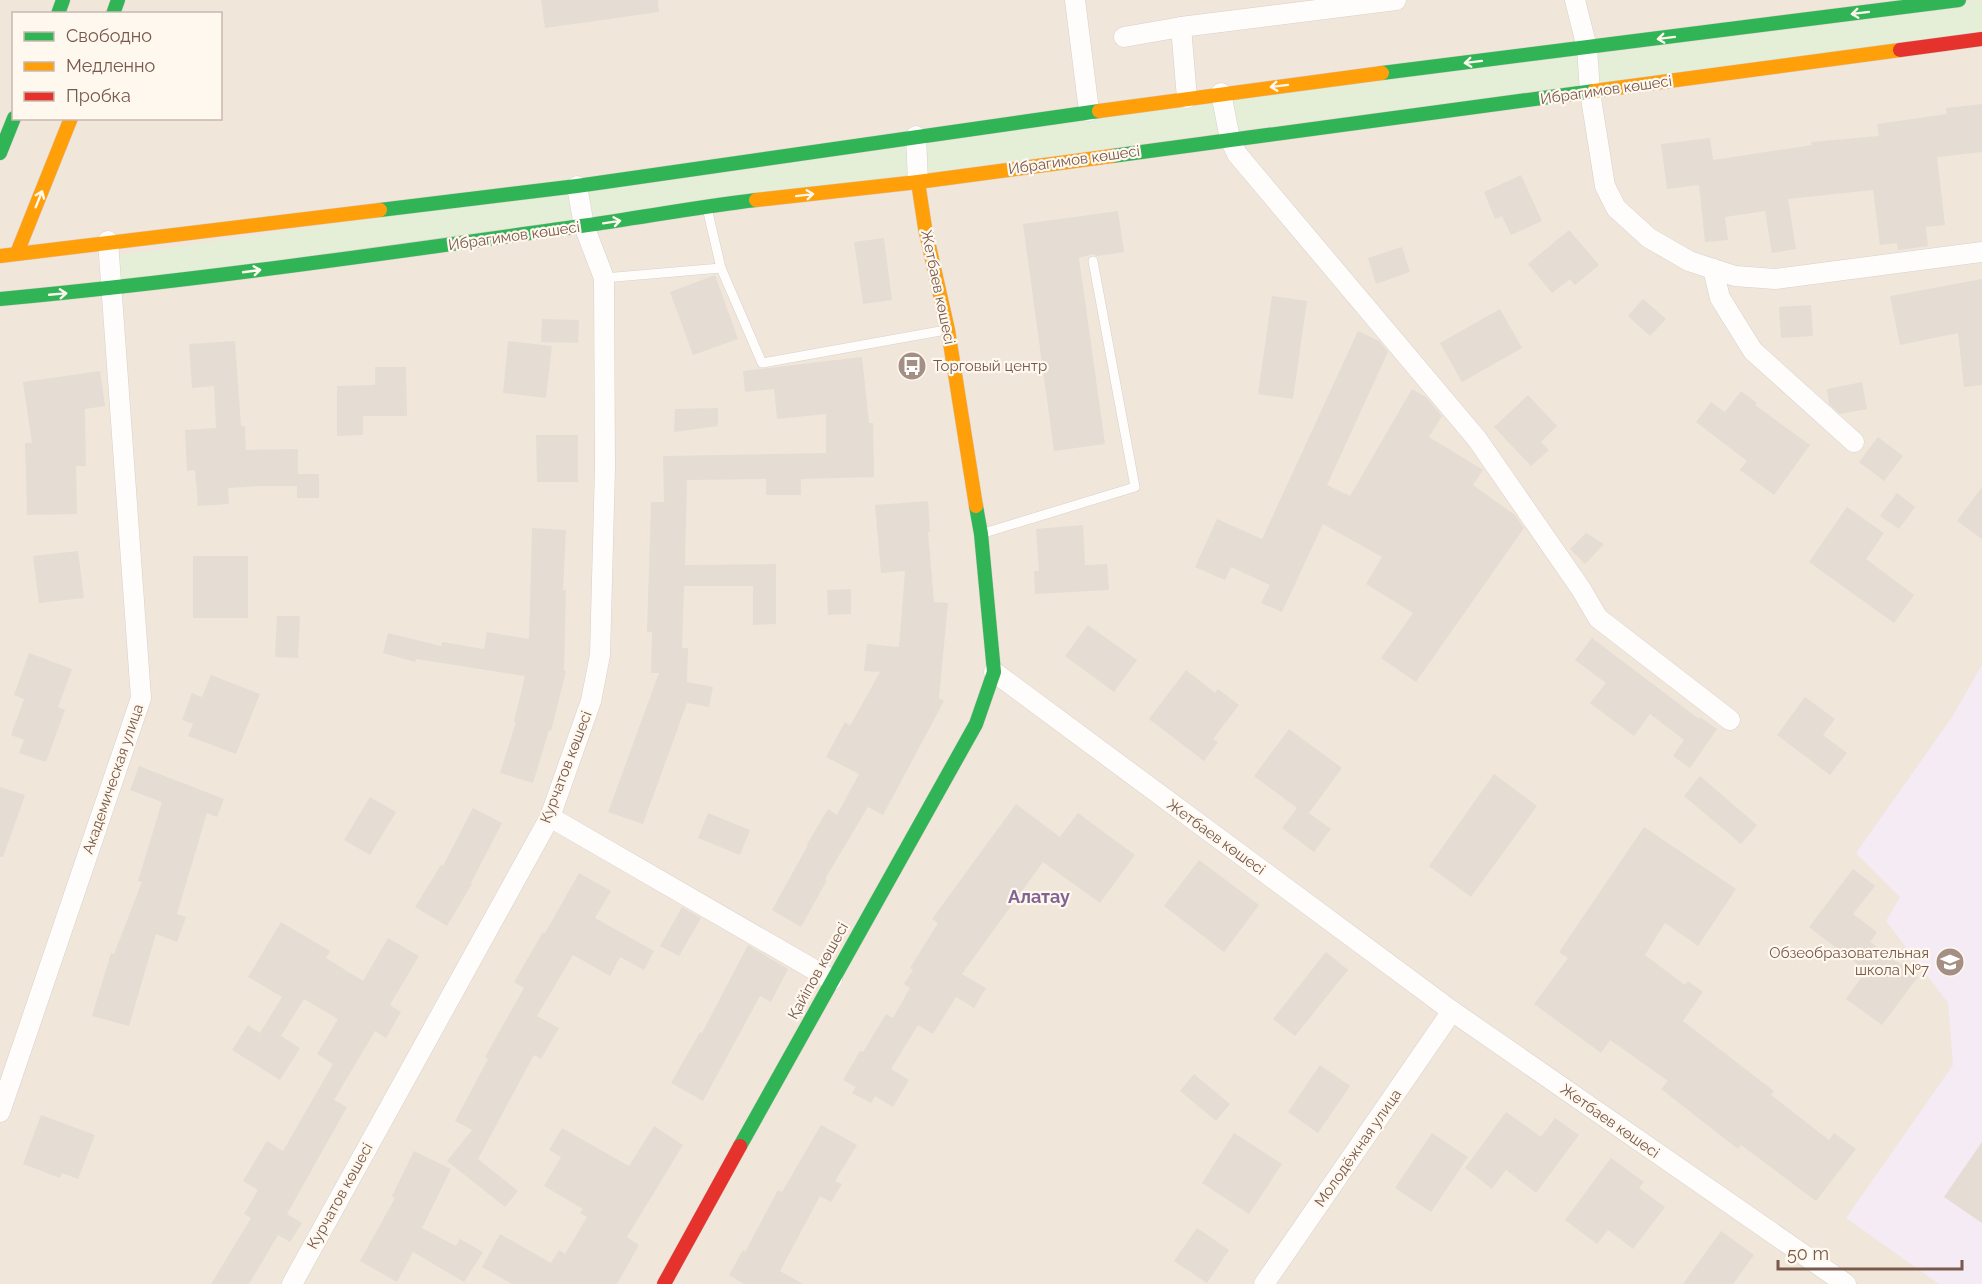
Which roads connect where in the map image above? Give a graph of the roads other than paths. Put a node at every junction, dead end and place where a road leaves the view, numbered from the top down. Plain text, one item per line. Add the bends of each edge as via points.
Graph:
1 (63, 0) edge
2 (1075, 0) edge
3 (1396, 0) edge
4 (1575, 0) edge
5 (1959, 0) edge
6 (52, 11) edge
7 (1181, 27) junction
8 (1124, 37) dead end
9 (1982, 39) edge
10 (1587, 48) junction
11 (1590, 92) junction
12 (1221, 93) junction
13 (1187, 98) junction
14 (1089, 111) junction
15 (13, 120) edge
16 (70, 120) edge
17 (916, 136) junction
18 (1230, 139) junction
19 (0, 153) edge
20 (918, 182) junction
21 (577, 186) junction
22 (706, 206) junction
23 (584, 226) junction
24 (108, 242) junction
25 (1982, 252) edge
26 (17, 253) junction
27 (0, 256) edge
28 (1093, 261) dead end
29 (721, 268) junction
30 (1713, 269) junction
31 (604, 278) junction
32 (110, 290) junction
33 (0, 299) edge
34 (948, 330) junction
35 (1854, 442) dead end
36 (981, 534) junction
37 (994, 672) junction
38 (1730, 720) dead end
39 (550, 817) junction
40 (832, 980) junction
41 (1452, 1011) junction
42 (0, 1112) edge
43 (1825, 1278) edge
44 (292, 1284) edge
45 (664, 1284) edge
46 (1264, 1284) edge
47 (1846, 1284) edge

1 - 6 street
2 - 14 street
3 - 7 street
4 - 10 street
5 -> 10 street
7 - 8 street
7 - 13 street
9 - 11 street, Ибрагимов көшесі
10 - 11 street
10 -> 12 street
11 - 18 street, Ибрагимов көшесі
11 - 30 street via 1605,186 1616,208 1649,237 1689,261
12 - 13 street
12 - 18 street
13 - 14 street
14 - 17 street
15 - 19 street
26 -> 16 street
17 - 20 street
17 - 21 street
18 - 20 street, Ибрагимов көшесі
18 - 38 street via 1237,154 1478,439 1598,618
22 -> 20 street, Ибрагимов көшесі
20 - 34 street, Жетбаев көшесі
21 - 23 street, Курчатов көшесі
21 - 24 street
23 -> 22 street, Ибрагимов көшесі
22 - 29 lane
23 - 31 street, Курчатов көшесі
32 -> 23 street, Ибрагимов көшесі
24 - 26 street
24 - 32 street
25 - 30 street via 1775,279 1735,276
26 - 27 street
28 - 36 lane via 1135,487
29 - 31 lane
29 - 34 lane via 762,363
30 - 35 street via 1720,298 1754,351
31 - 39 street, Курчатов көшесі via 605,468 600,655 591,701
33 -> 32 street, Ибрагимов көшесі
32 - 42 street, Академическая улица via 141,698
34 - 36 street, Жетбаев көшесі
36 - 37 street, Жетбаев көшесі
37 - 40 street, Қайіпов көшесі via 976,724
37 - 41 street, Жетбаев көшесі
39 - 40 street
39 - 44 street, Курчатов көшесі
40 - 45 street, Қайіпов көшесі
41 - 43 street, Жетбаев көшесі
41 - 46 street, Молодёжная улица
43 - 47 street, Жетбаев көшесі

